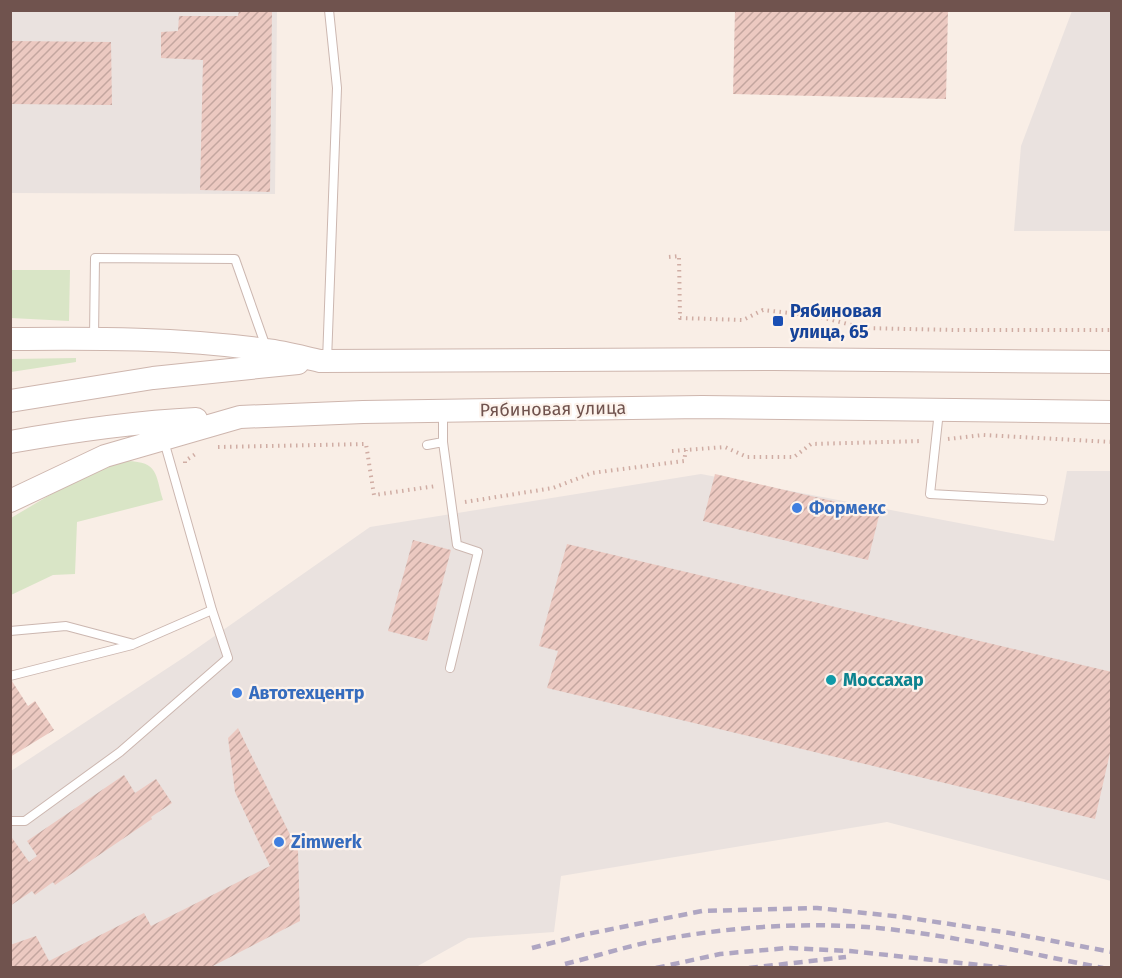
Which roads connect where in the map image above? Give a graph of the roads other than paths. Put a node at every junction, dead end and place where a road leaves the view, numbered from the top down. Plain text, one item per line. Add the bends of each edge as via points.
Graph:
1 (329, 10) edge
2 (94, 338) junction
3 (10, 339) edge
4 (267, 350) junction
5 (324, 361) junction
6 (1112, 362) edge
7 (10, 401) edge
8 (443, 411) junction
9 (939, 411) junction
10 (1112, 412) edge
11 (240, 417) junction
12 (163, 438) junction
13 (10, 442) edge
14 (443, 442) junction
15 (427, 444) dead end
16 (1043, 500) dead end
17 (10, 501) edge
18 (212, 610) junction
19 (10, 631) edge
20 (134, 644) junction
21 (450, 668) dead end
22 (10, 676) edge
23 (10, 821) edge

1 - 5 lane via 337,88
2 - 3 main road
2 - 4 main road
2 - 4 lane via 95,258 235,259
4 - 5 main road
5 - 6 main road
5 - 7 main road via 153,378
8 - 9 main road, Рябиновая улица via 702,406
8 - 11 main road, Рябиновая улица
8 - 14 lane
9 - 10 main road, Рябиновая улица
9 - 16 lane via 930,494
11 - 12 main road, Рябиновая улица
11 - 13 main road via 156,421
12 - 17 main road, Рябиновая улица via 105,456
12 - 18 lane
14 - 15 lane
14 - 21 lane via 457,545 478,552
18 - 20 lane
18 - 23 lane via 228,658 120,752 24,821
19 - 20 lane via 66,627
20 - 22 lane

